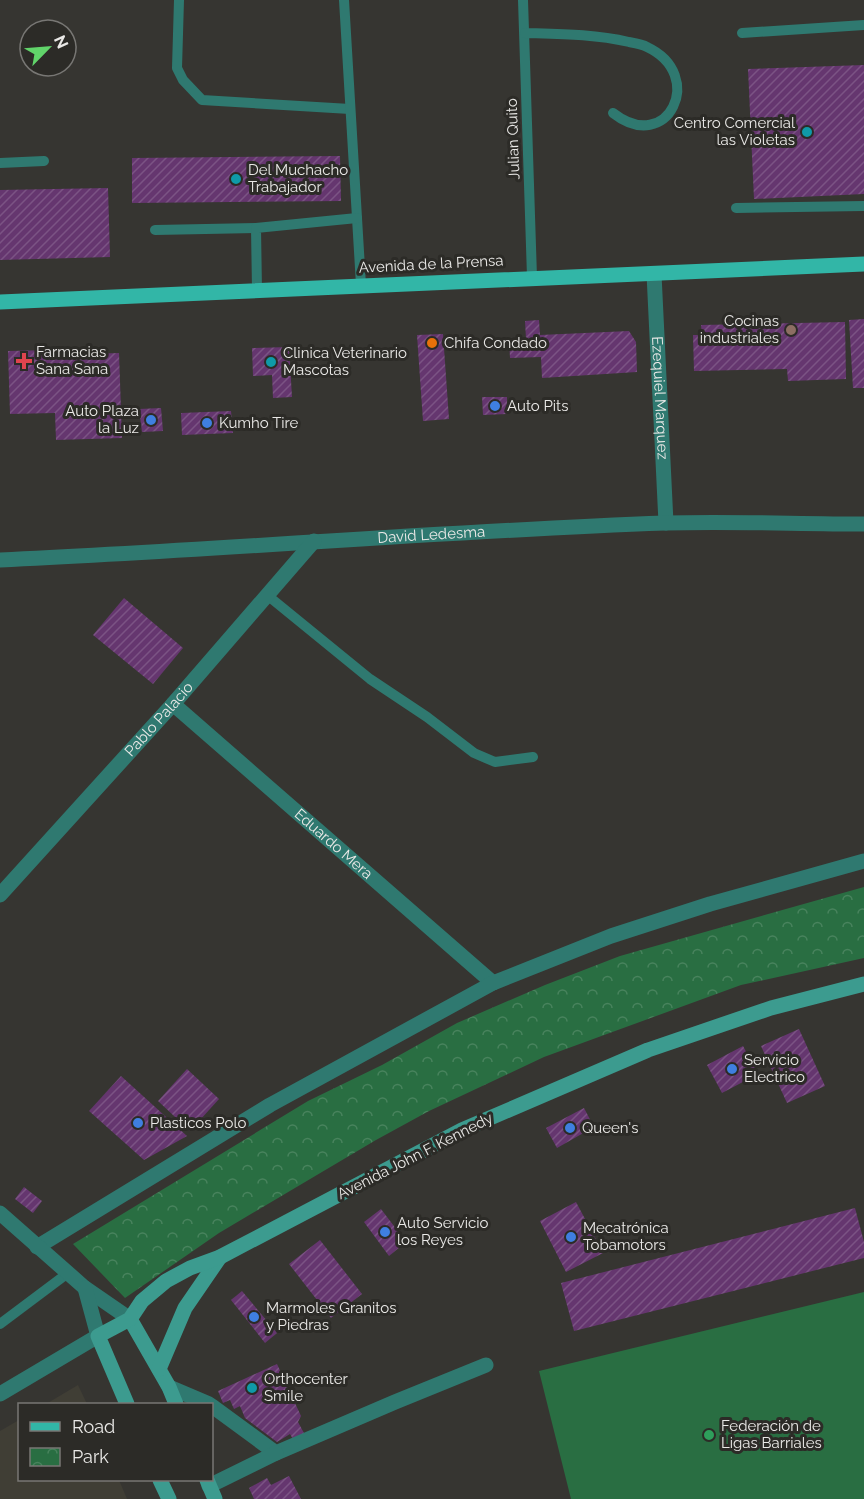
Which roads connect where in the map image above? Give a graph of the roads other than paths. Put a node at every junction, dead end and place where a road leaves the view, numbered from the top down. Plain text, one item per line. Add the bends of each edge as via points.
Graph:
1 (179, 0) edge
2 (344, 0) edge
3 (523, 0) edge
4 (864, 25) edge
5 (525, 33) junction
6 (742, 33) dead end
7 (350, 109) junction
8 (613, 113) dead end
9 (44, 161) dead end
10 (0, 163) edge
11 (864, 206) edge
12 (736, 208) dead end
13 (357, 218) junction
14 (256, 228) junction
15 (155, 230) dead end
16 (864, 264) edge
17 (654, 274) junction
18 (532, 278) junction
19 (361, 285) junction
20 (257, 290) junction
21 (0, 302) edge
22 (666, 523) junction
23 (864, 524) edge
24 (314, 541) junction
25 (0, 560) edge
26 (267, 596) junction
27 (173, 704) junction
28 (533, 757) dead end
29 (864, 861) edge
30 (0, 895) edge
31 (493, 983) junction
32 (864, 984) edge
33 (0, 1214) edge
34 (37, 1247) junction
35 (220, 1257) junction
36 (68, 1273) junction
37 (85, 1288) junction
38 (130, 1319) junction
39 (0, 1324) edge
40 (98, 1336) junction
41 (486, 1365) dead end
42 (159, 1369) junction
43 (169, 1386) junction
44 (0, 1394) edge
45 (127, 1403) edge
46 (176, 1403) edge
47 (206, 1403) edge
48 (213, 1407) edge
49 (276, 1453) junction
50 (161, 1481) edge
51 (210, 1488) edge
52 (169, 1499) edge

1 - 7 lane via 177,68 202,100
2 - 7 lane
3 - 5 lane, Julian Quito
4 - 6 lane
5 - 8 lane via 603,36 646,46 668,60 677,78 675,106 665,119 647,126 624,122
5 - 18 lane, Julian Quito
7 - 13 lane
9 - 10 lane
11 - 12 lane
13 - 14 lane
13 - 19 lane
14 - 15 lane
14 - 20 lane
16 - 17 main road, Avenida de la Prensa
17 - 18 main road, Avenida de la Prensa
17 - 22 street, Ezequiel Marquez
18 - 19 main road, Avenida de la Prensa
19 - 20 main road, Avenida de la Prensa
20 - 21 main road, Avenida de la Prensa
22 - 23 street, David Ledesma
22 - 24 street, David Ledesma
24 - 25 street, David Ledesma
24 - 26 street, Pablo Palacio
26 - 27 street, Pablo Palacio
26 - 28 lane via 370,679 474,753 495,762
27 - 30 street, Pablo Palacio
27 - 31 street, Eduardo Mera
29 - 31 street via 611,936
31 - 34 street via 270,1105
32 - 35 main road, Avenida John F. Kennedy via 771,1008 637,1055 462,1130
33 - 34 street
34 - 36 street
35 - 38 main road, Avenida John F. Kennedy via 166,1281 142,1301
35 - 42 main road via 184,1308
36 - 37 street
36 - 39 lane
37 - 38 street
37 - 40 street
38 - 40 main road, Avenida John F. Kennedy
38 - 42 main road
40 - 44 street, Avenida John F. Kennedy
40 - 45 main road
41 - 49 street
42 - 43 main road
43 - 46 main road
43 - 47 street
48 - 49 street
49 - 51 street
50 - 52 main road

